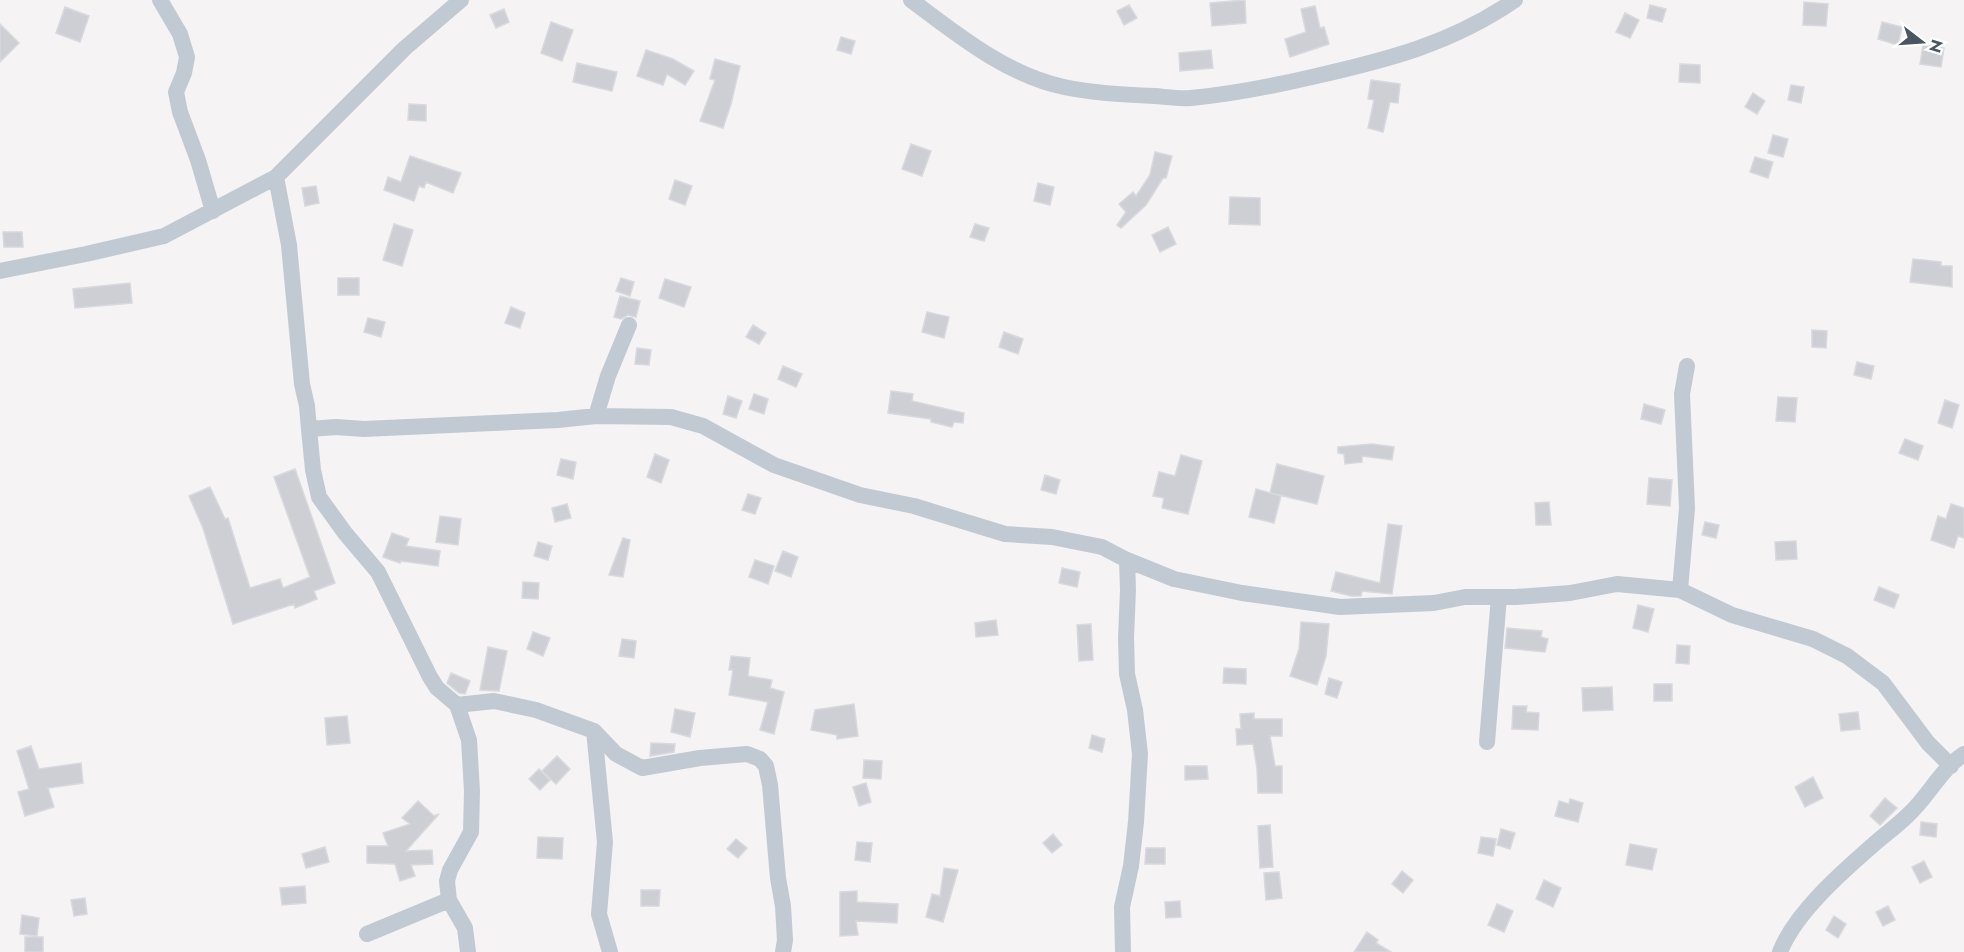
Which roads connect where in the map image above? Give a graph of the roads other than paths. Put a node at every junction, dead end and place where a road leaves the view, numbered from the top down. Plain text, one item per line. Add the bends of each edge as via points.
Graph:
1 (160, 0) edge
2 (461, 0) edge
3 (911, 0) edge
4 (1515, 0) edge
5 (276, 177) junction
6 (213, 211) junction
7 (0, 271) edge
8 (629, 325) dead end
9 (1687, 366) dead end
10 (596, 416) junction
11 (309, 429) junction
12 (1127, 560) junction
13 (1680, 590) junction
14 (1499, 597) junction
15 (457, 705) junction
16 (594, 730) junction
17 (1487, 742) dead end
18 (1964, 754) edge
19 (1951, 766) junction
20 (448, 900) junction
21 (367, 934) dead end
22 (468, 952) edge
23 (610, 952) edge
24 (783, 952) edge
25 (1123, 952) edge
26 (1780, 952) edge

1 - 6 street via 180,34 187,57 176,92
2 - 5 street via 405,48
3 - 4 street via 975,48 1054,84 1121,94 1189,98 1275,85 1408,53 1477,24
5 - 6 street
5 - 11 street via 289,245
6 - 7 street via 164,236
8 - 10 street
9 - 13 street via 1682,394 1687,508
10 - 11 street
10 - 12 street via 670,417 703,426 774,465 860,495 914,506 1005,534 1052,537 1102,548
11 - 15 street via 319,497 378,572 430,677
12 - 14 street via 1174,579 1340,607
12 - 25 street via 1127,674 1140,754 1137,822 1122,907
13 - 14 street via 1617,584 1570,593
13 - 19 street via 1732,615 1813,639 1847,656 1883,682 1928,743
14 - 17 street
15 - 16 street via 494,701 536,710
15 - 20 street via 469,740 472,812 471,832 450,870
16 - 23 street via 605,842 599,914
16 - 24 street via 616,754 642,768 747,754 766,766 783,906
18 - 19 street
19 - 26 street via 1908,815 1803,914
20 - 21 street
20 - 22 street via 465,928

